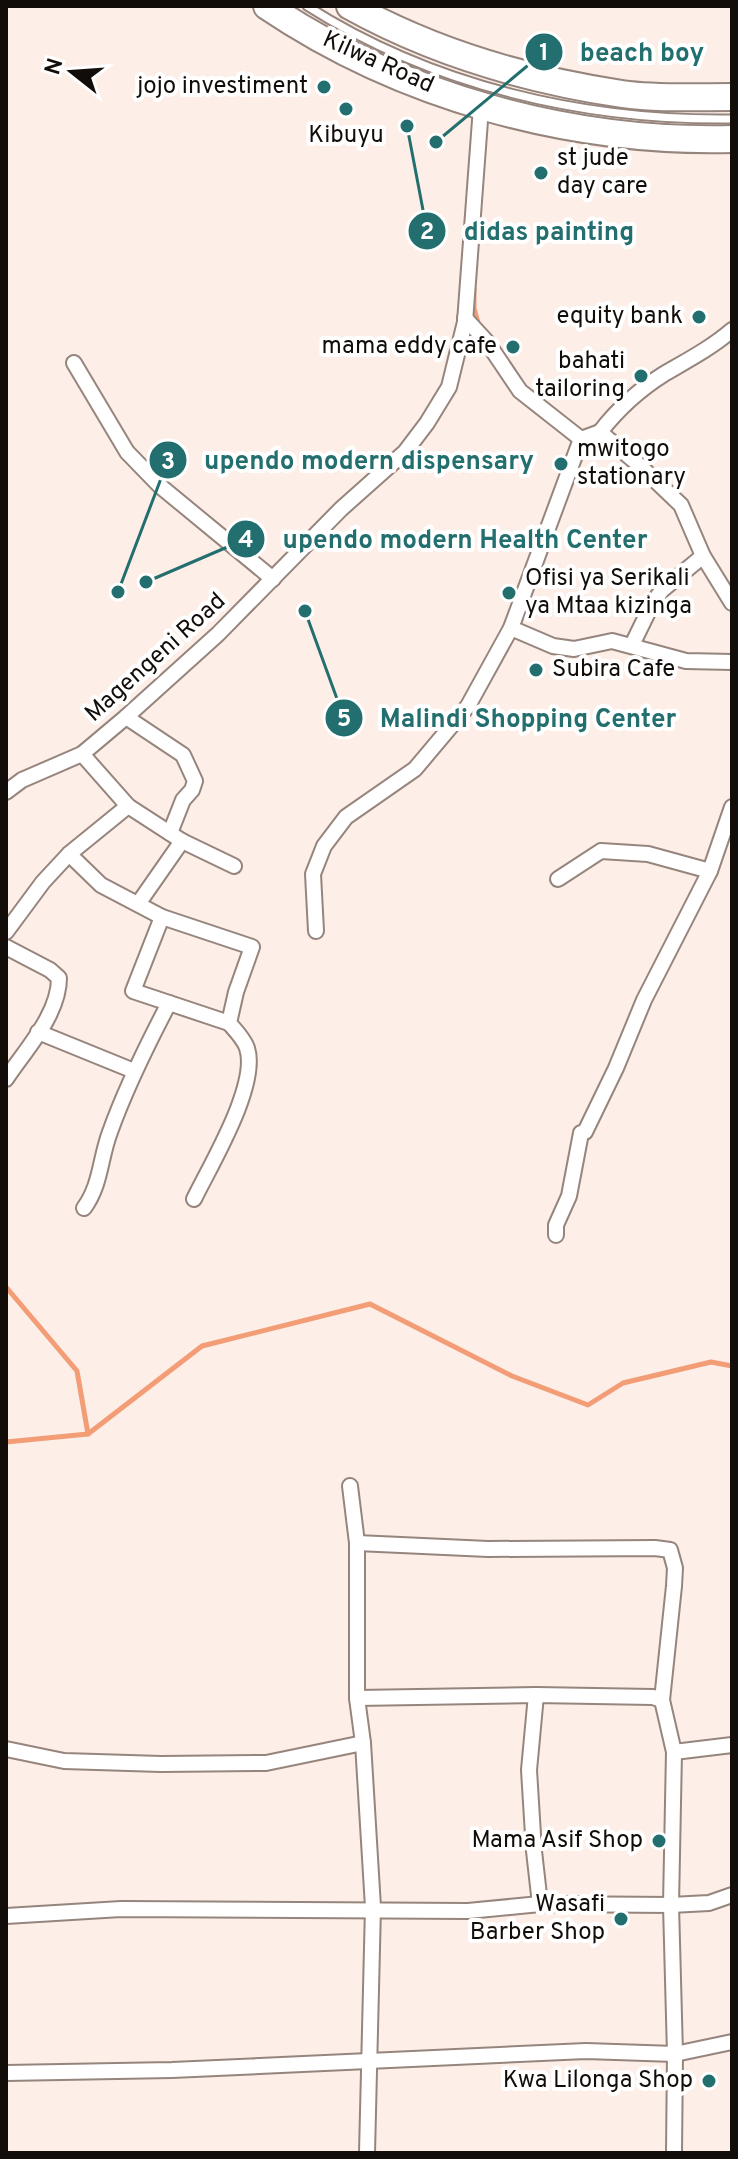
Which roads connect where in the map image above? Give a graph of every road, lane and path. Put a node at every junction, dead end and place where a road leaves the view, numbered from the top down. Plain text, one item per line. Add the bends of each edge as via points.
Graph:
1 (267, 6) edge
2 (307, 6) edge
3 (350, 6) edge
4 (732, 97) edge
5 (481, 107) junction
6 (732, 119) edge
7 (732, 139) edge
8 (465, 318) junction
9 (732, 330) edge
10 (74, 363) dead end
11 (600, 432) junction
12 (581, 439) junction
13 (703, 556) junction
14 (273, 579) junction
15 (732, 603) edge
16 (511, 628) junction
17 (632, 645) junction
18 (732, 662) edge
19 (126, 717) junction
20 (82, 754) junction
21 (6, 792) edge
22 (128, 806) junction
23 (732, 807) edge
24 (176, 837) junction
25 (69, 854) junction
26 (234, 866) dead end
27 (710, 871) junction
28 (558, 879) dead end
29 (138, 904) junction
30 (162, 917) junction
31 (316, 931) dead end
32 (6, 932) edge
33 (6, 947) edge
34 (169, 1003) junction
35 (229, 1023) junction
36 (38, 1032) junction
37 (134, 1071) junction
38 (6, 1079) edge
39 (194, 1199) dead end
40 (84, 1208) dead end
41 (556, 1235) dead end
42 (350, 1486) dead end
43 (357, 1543) junction
44 (536, 1695) junction
45 (357, 1698) junction
46 (662, 1700) junction
47 (363, 1743) junction
48 (732, 1745) edge
49 (6, 1749) edge
50 (674, 1752) junction
51 (732, 1895) edge
52 (540, 1904) junction
53 (671, 1905) junction
54 (373, 1911) junction
55 (6, 1916) edge
56 (732, 2042) edge
57 (675, 2054) junction
58 (369, 2061) junction
59 (6, 2074) edge
60 (367, 2153) edge
61 (674, 2153) edge

1 - 5 highway, Kilwa Road via 352,56
2 - 6 lane via 439,72 517,95 673,120
3 - 4 highway, Kilwa Road via 498,69 624,95
5 - 7 highway, Kilwa Road via 605,134
5 - 8 street, Magengeni Road
8 - 12 street via 520,391
8 - 14 street, Magengeni Road via 449,387 427,423 405,452
9 - 11 street via 625,404
10 - 14 street via 127,452
11 - 12 street
11 - 13 street via 681,505
12 - 16 street
13 - 15 street
13 - 17 street via 662,590
14 - 19 street, Magengeni Road
16 - 17 street via 574,649 612,641
16 - 31 street via 468,706 415,769 346,817 324,846 313,874
17 - 18 street via 686,661
19 - 20 street, Magengeni Road
19 - 24 street via 183,755 195,781 183,800
20 - 21 street, Magengeni Road
20 - 22 street
22 - 24 street
22 - 25 street
23 - 27 street
24 - 26 street
24 - 29 street
25 - 29 street via 101,885
25 - 32 street
27 - 28 street via 648,854 601,851
27 - 41 street via 581,1133
29 - 30 street
30 - 34 street via 133,991
30 - 35 street via 252,947
33 - 36 street via 59,978 56,999
34 - 35 street
34 - 37 street
35 - 39 street via 247,1049 249,1072 233,1121
36 - 37 street
36 - 38 street
37 - 40 street via 105,1144 94,1194
42 - 43 street
43 - 45 street
43 - 46 street via 670,1550 675,1568
44 - 45 street
44 - 46 street
44 - 52 street via 529,1770
45 - 47 street
46 - 50 street
47 - 49 street via 266,1763 64,1761
47 - 54 street
48 - 50 street
50 - 53 street
51 - 53 street via 709,1903
52 - 53 street
52 - 54 street
53 - 57 street
54 - 55 street via 121,1909
54 - 58 street
56 - 57 street
57 - 58 street via 586,2051
57 - 61 street
58 - 59 street
58 - 60 street

